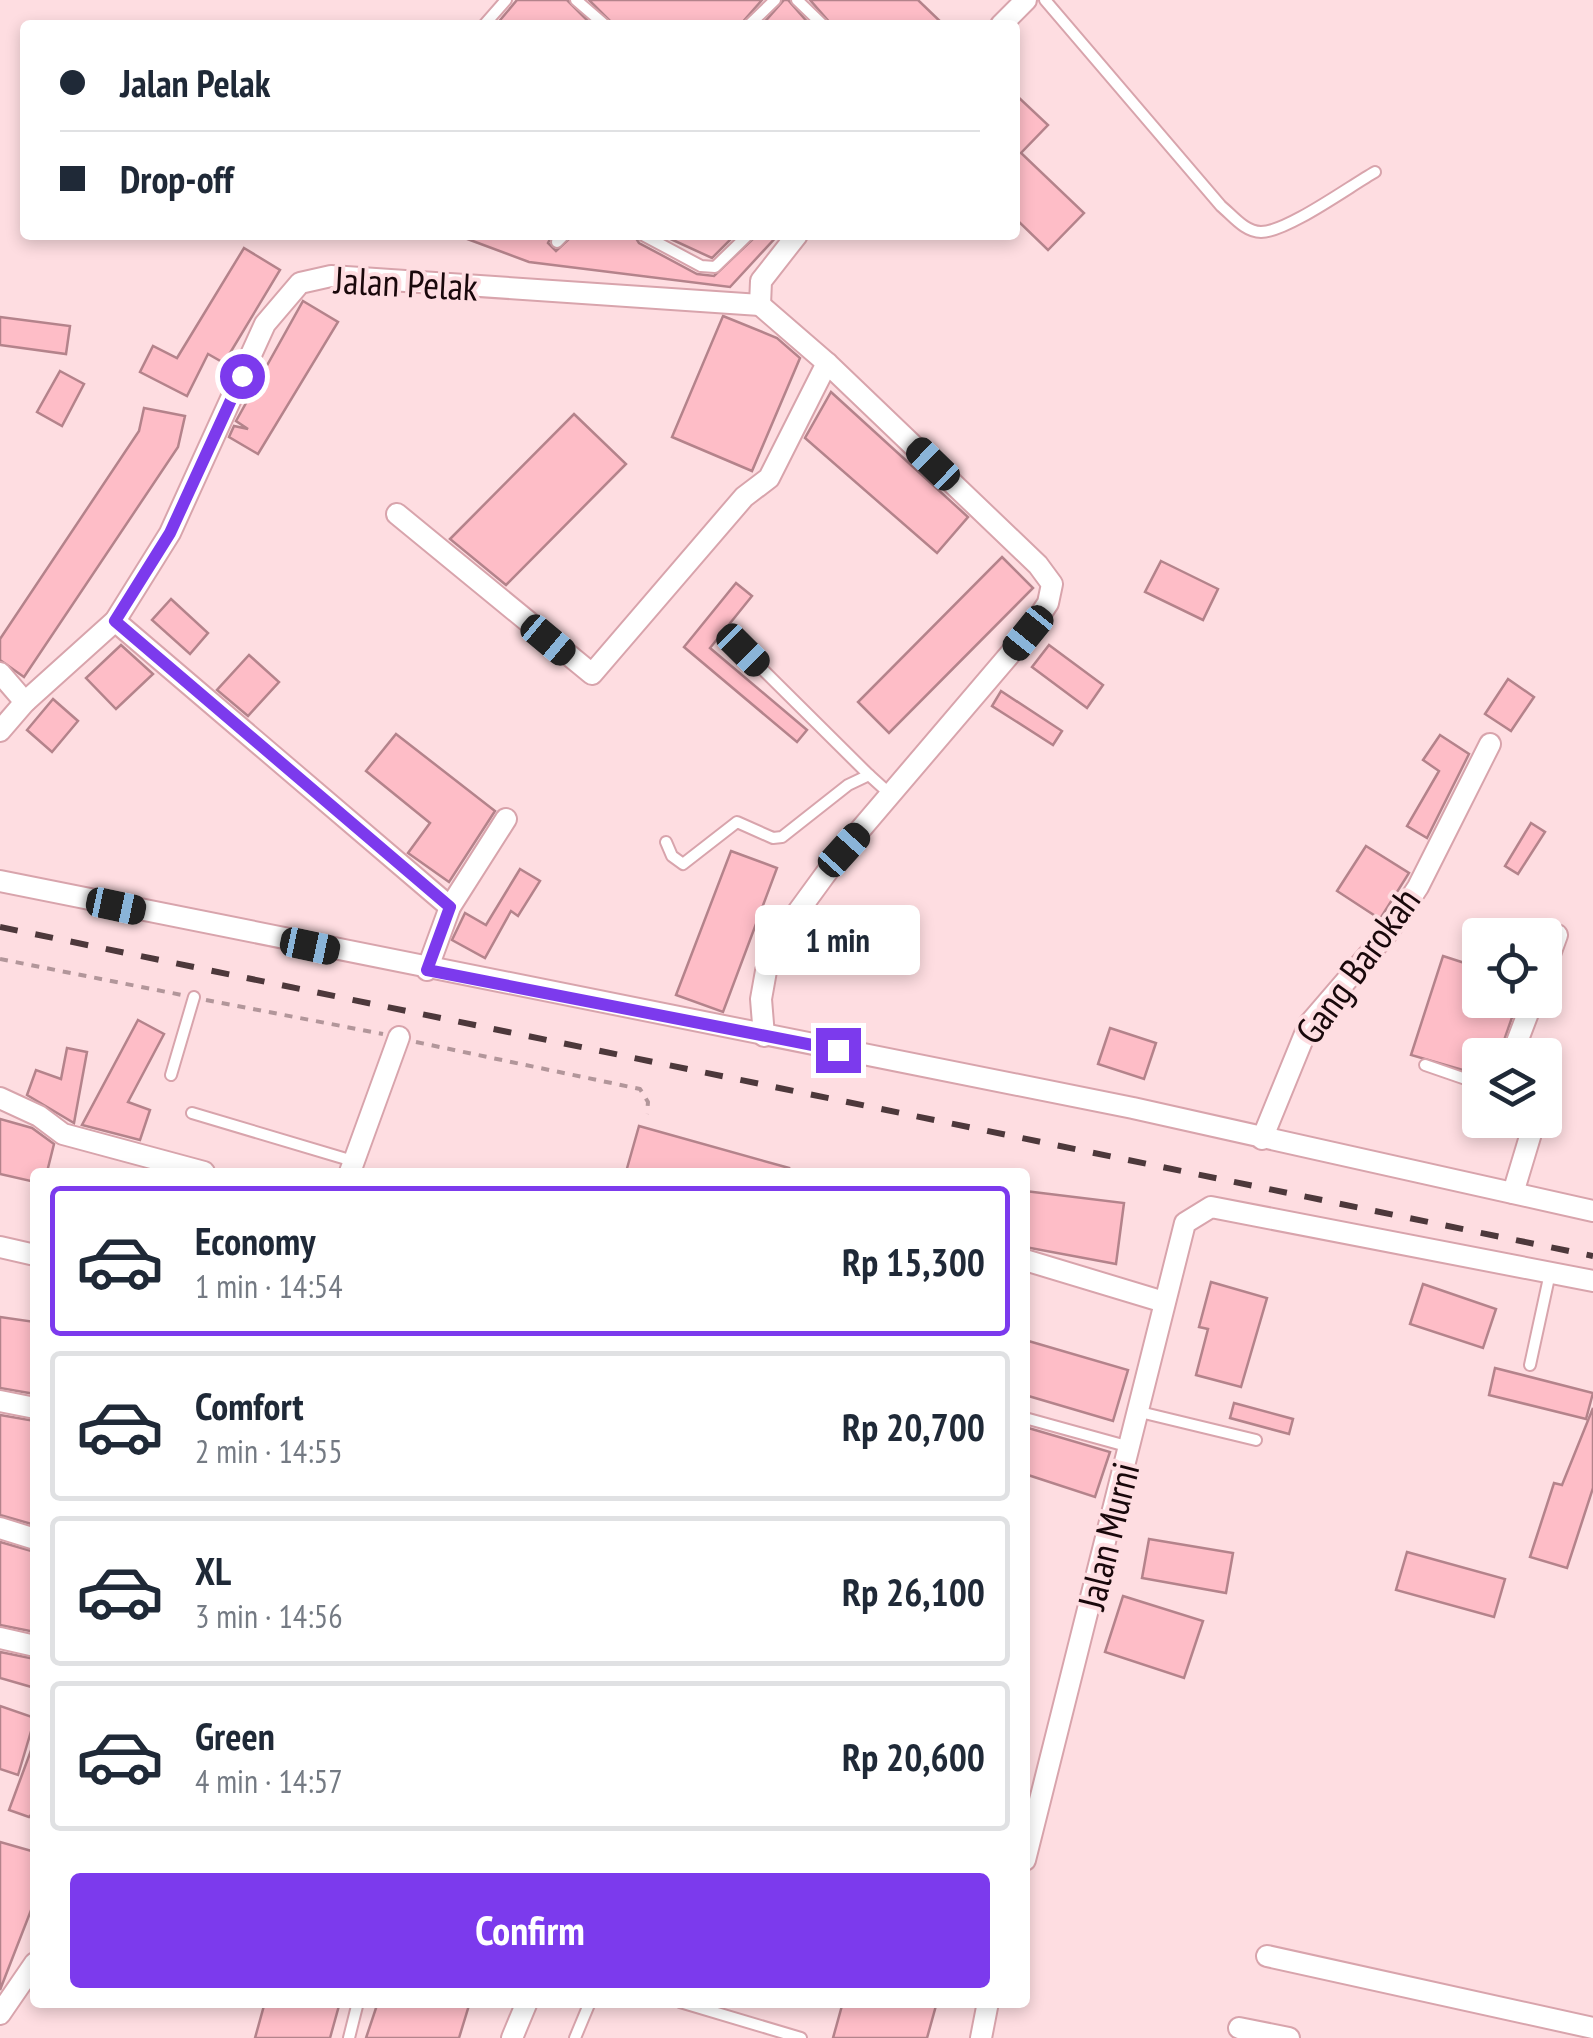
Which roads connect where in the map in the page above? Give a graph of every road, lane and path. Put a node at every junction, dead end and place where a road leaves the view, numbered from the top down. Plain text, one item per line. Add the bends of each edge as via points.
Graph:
1 (506, 0) edge
2 (576, 0) edge
3 (776, 0) edge
4 (797, 0) edge
5 (1026, 0) edge
6 (1045, 0) edge
7 (488, 20) edge
8 (599, 20) edge
9 (754, 20) edge
10 (817, 20) edge
11 (1007, 20) edge
12 (1375, 172) dead end
13 (652, 240) edge
14 (743, 240) edge
15 (793, 240) edge
16 (760, 306) junction
17 (827, 364) junction
18 (397, 514) dead end
19 (115, 621) junction
20 (743, 650) dead end
21 (0, 673) edge
22 (25, 702) junction
23 (0, 732) edge
24 (1490, 744) dead end
25 (870, 775) junction
26 (892, 796) junction
27 (506, 819) dead end
28 (666, 842) dead end
29 (0, 882) edge
30 (450, 907) junction
31 (0, 959) edge
32 (427, 970) junction
33 (192, 1000) junction
34 (764, 1036) junction
35 (399, 1038) junction
36 (1426, 1066) dead end
37 (170, 1075) dead end
38 (1462, 1078) edge
39 (0, 1098) edge
40 (192, 1113) dead end
41 (647, 1114) dead end
42 (1529, 1138) edge
43 (1262, 1139) junction
44 (352, 1167) edge
45 (189, 1168) edge
46 (1514, 1193) junction
47 (1593, 1211) edge
48 (0, 1247) edge
49 (30, 1254) edge
50 (1030, 1262) edge
51 (1548, 1279) junction
52 (1593, 1281) edge
53 (1164, 1302) junction
54 (1530, 1364) dead end
55 (0, 1401) edge
56 (30, 1407) edge
57 (1140, 1412) junction
58 (1030, 1419) edge
59 (1256, 1440) dead end
60 (1131, 1448) junction
61 (0, 1528) edge
62 (30, 1537) edge
63 (0, 1638) edge
64 (30, 1645) edge
65 (1030, 1841) edge
66 (1267, 1956) dead end
67 (30, 1970) edge
68 (356, 2008) edge
69 (524, 2008) edge
70 (588, 2008) edge
71 (700, 2008) edge
72 (987, 2008) edge
73 (0, 2014) edge
74 (1238, 2028) dead end
75 (1593, 2028) edge
76 (349, 2038) edge
77 (512, 2038) edge
78 (575, 2038) edge
79 (801, 2038) edge
80 (982, 2038) edge
81 (1289, 2038) edge

1 - 7 lane
2 - 8 lane
3 - 9 lane
4 - 10 lane
5 - 11 street
6 - 12 lane via 1246,228 1263,232 1288,222
13 - 14 lane via 715,267
15 - 16 street via 760,281
16 - 17 street
16 - 19 street, Jalan Pelak via 331,276 300,282 265,324 170,533
17 - 18 street via 769,478 744,497 592,674
17 - 26 street via 1052,584 1028,633
19 - 22 street, Jalan Pelak
19 - 30 street
20 - 25 lane
21 - 22 street
22 - 23 street, Jalan Pelak
24 - 43 street, Gang Barokah via 1418,887 1309,1024
25 - 26 lane
25 - 28 lane via 782,837 737,822 683,864
26 - 34 street via 789,924 766,971
27 - 30 street
29 - 32 street
30 - 32 street
31 - 33 path
32 - 34 street
33 - 35 path
33 - 37 lane
34 - 43 street
35 - 41 path via 640,1090
35 - 44 street
36 - 38 lane
39 - 45 street via 63,1134
40 - 44 lane
42 - 46 street
43 - 46 street
46 - 47 street
48 - 49 street
50 - 53 street
51 - 52 street
51 - 53 street, Jalan Murni via 1211,1206 1184,1223
51 - 54 lane
53 - 57 street, Jalan Murni
55 - 56 street
57 - 59 lane
57 - 60 street, Jalan Murni
58 - 60 lane
60 - 65 street, Jalan Murni
61 - 62 street
63 - 64 street
66 - 75 street
67 - 73 street
68 - 76 lane
69 - 77 street
70 - 78 lane
71 - 79 lane
72 - 80 street
74 - 81 street

